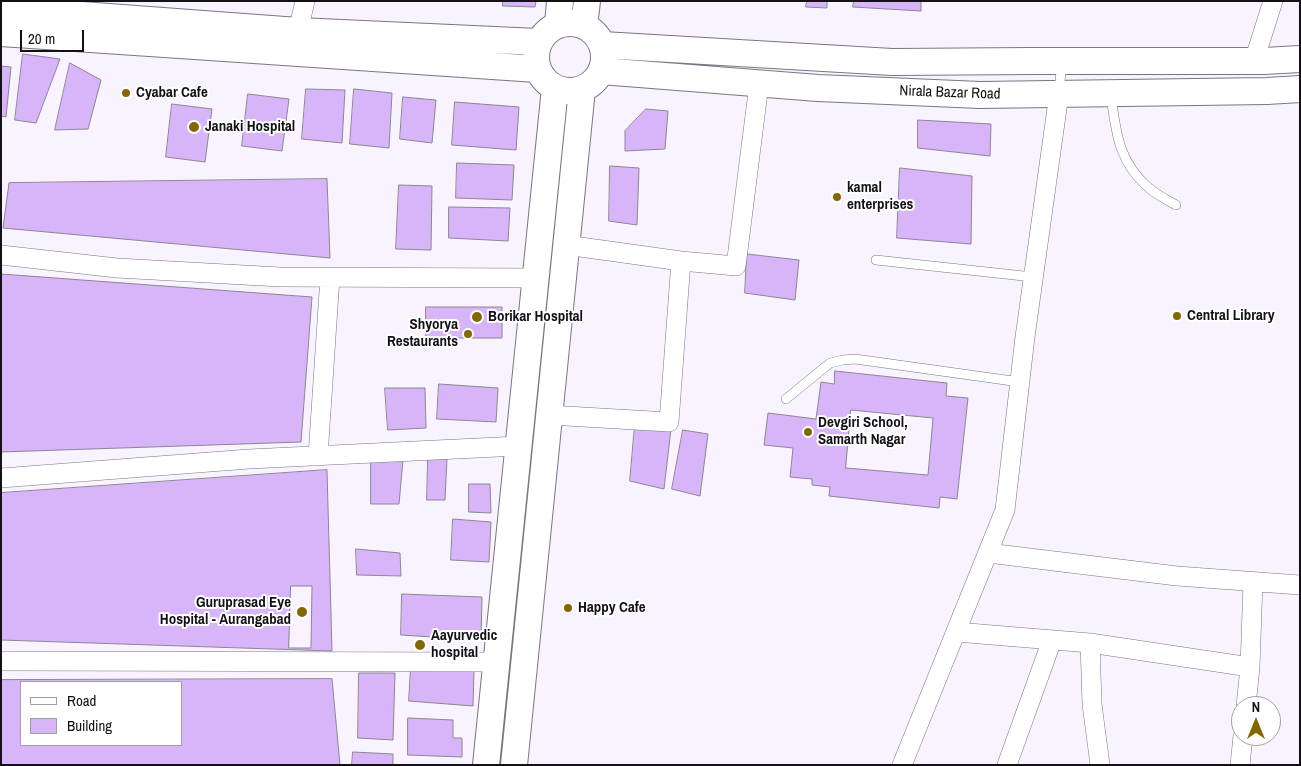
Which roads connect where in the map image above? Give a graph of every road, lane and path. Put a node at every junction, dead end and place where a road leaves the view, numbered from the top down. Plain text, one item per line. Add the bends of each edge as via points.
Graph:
1 (305, 1) edge
2 (1273, 1) edge
3 (1, 9) edge
4 (559, 13) edge
5 (586, 14) edge
6 (298, 31) junction
7 (1, 33) edge
8 (538, 42) junction
9 (602, 45) junction
10 (1300, 59) edge
11 (1062, 61) junction
12 (1254, 61) junction
13 (537, 69) junction
14 (601, 71) junction
15 (759, 84) junction
16 (555, 88) junction
17 (582, 89) junction
18 (1300, 89) edge
19 (1111, 93) junction
20 (1058, 94) junction
21 (1176, 205) dead end
22 (566, 245) junction
23 (1, 255) edge
24 (876, 260) dead end
25 (681, 261) junction
26 (330, 278) junction
27 (536, 278) junction
28 (1033, 278) junction
29 (1020, 382) junction
30 (786, 399) dead end
31 (549, 415) junction
32 (519, 446) junction
33 (318, 456) junction
34 (1, 478) edge
35 (988, 552) junction
36 (1253, 582) junction
37 (1300, 585) edge
38 (956, 632) junction
39 (1052, 640) junction
40 (1090, 644) junction
41 (1, 661) edge
42 (496, 662) junction
43 (1250, 667) junction
44 (1247, 696) edge
45 (1242, 746) edge
46 (486, 765) edge
47 (514, 765) edge
48 (902, 765) edge
49 (1007, 765) edge
50 (1100, 765) edge
51 (1240, 765) edge

1 - 6 street
2 - 12 street
3 - 6 street
4 - 5 street via 571,23
4 - 8 street
5 - 9 street
6 - 8 street
7 - 13 street
8 - 13 street via 535,55
9 - 11 street, Nirala Bazar Road via 892,62
9 - 14 street
10 - 12 street, Nirala Bazar Road
11 - 12 street, Nirala Bazar Road
11 - 20 lane
13 - 16 street
14 - 15 street, Nirala Bazar Road
14 - 17 street
15 - 20 street, Nirala Bazar Road via 980,95
15 - 25 street via 736,266
16 - 17 street via 568,91
16 - 27 street
17 - 22 street
18 - 19 street, Nirala Bazar Road
19 - 20 street, Nirala Bazar Road
19 - 21 lane via 1115,131 1123,156 1149,189
20 - 28 street
22 - 25 street
22 - 31 street
23 - 26 street via 117,268
24 - 28 lane
25 - 31 street via 669,422
26 - 27 street
26 - 33 street
27 - 32 street
28 - 29 street
29 - 30 lane via 855,358 830,363
29 - 35 street via 1005,510
31 - 47 street
32 - 33 street
32 - 42 street
33 - 34 street
35 - 36 street via 1177,576
35 - 38 street
36 - 37 street
36 - 43 street
38 - 39 street
38 - 48 street
39 - 40 street
39 - 49 street
40 - 43 street
40 - 50 street via 1092,704
41 - 42 street
42 - 46 street
43 - 44 street
45 - 51 street

